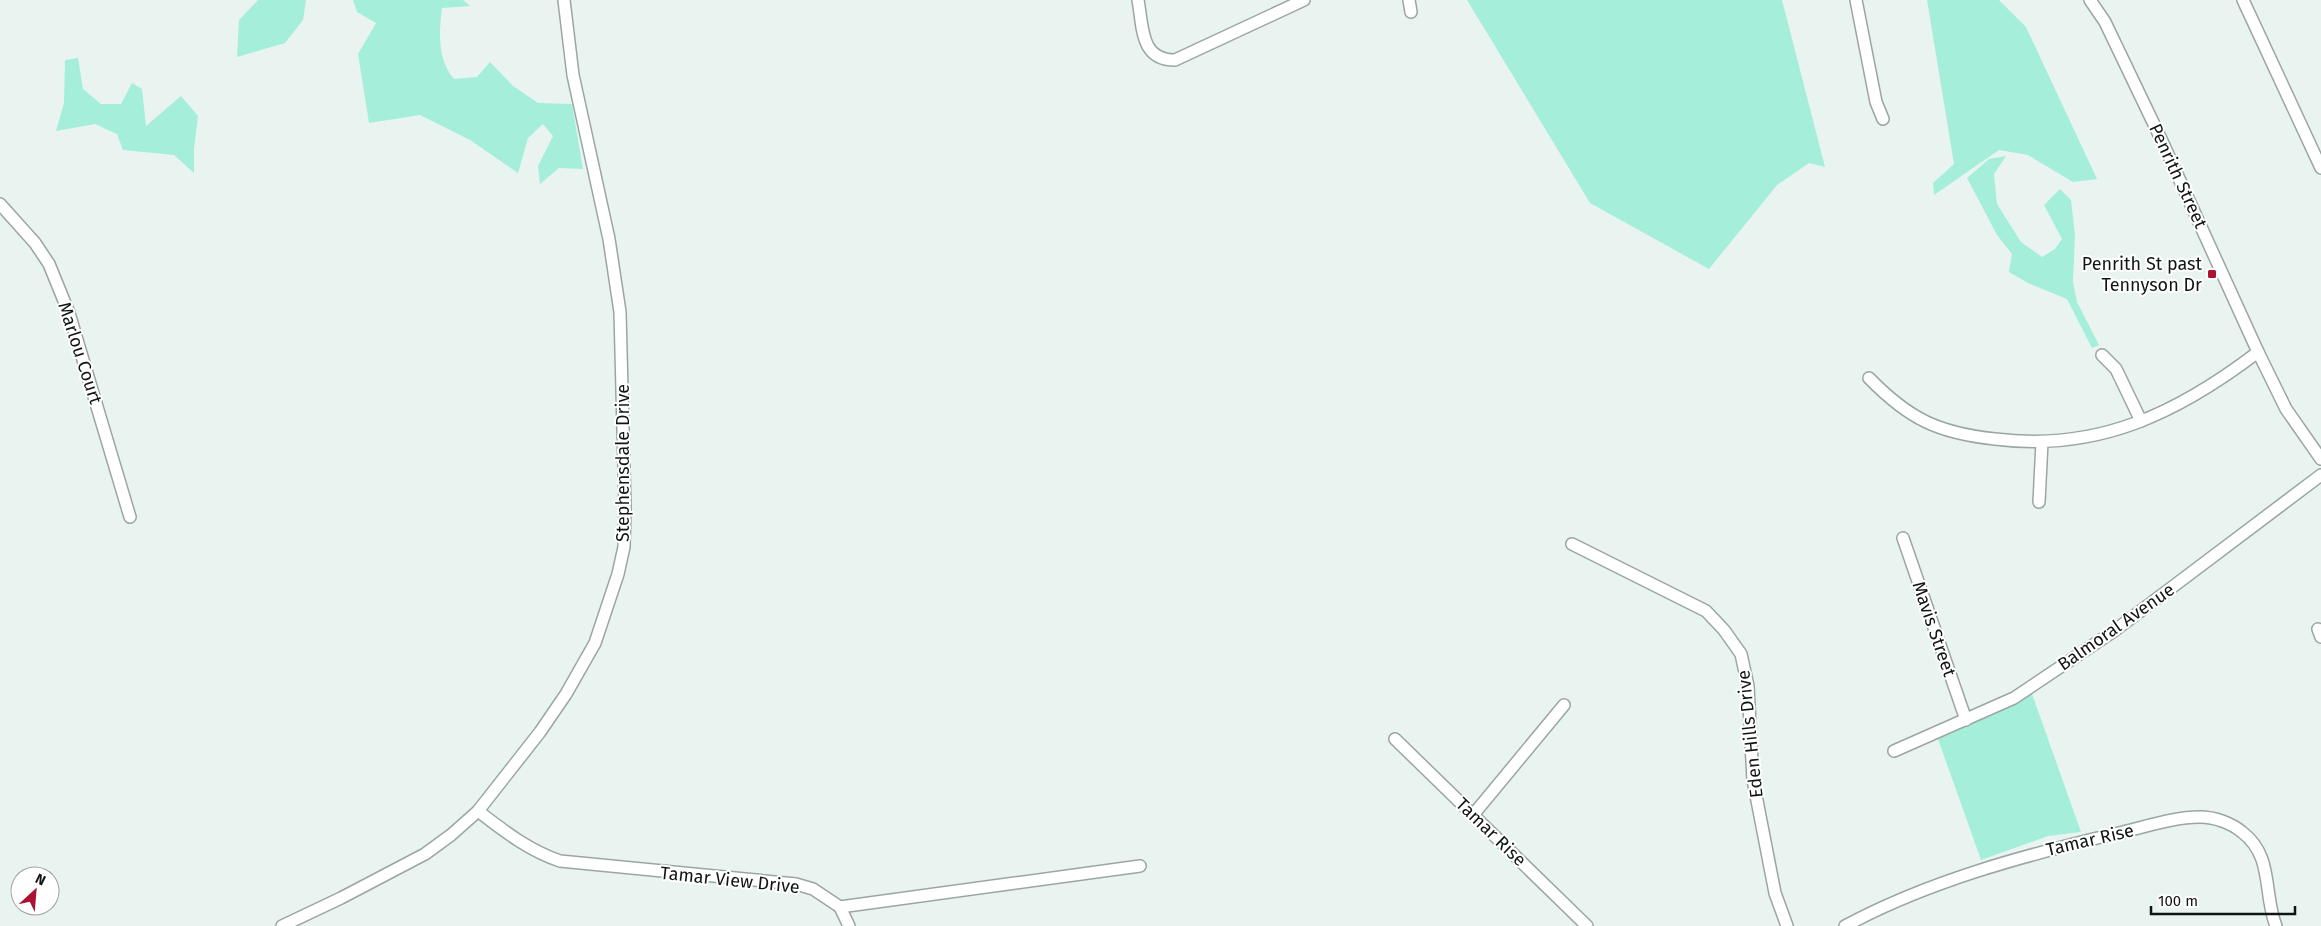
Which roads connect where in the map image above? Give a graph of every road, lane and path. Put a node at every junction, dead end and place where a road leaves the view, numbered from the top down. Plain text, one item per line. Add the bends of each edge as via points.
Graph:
1 (564, 0) edge
2 (1138, 0) edge
3 (1304, 0) edge
4 (1409, 0) edge
5 (1856, 0) edge
6 (2090, 0) edge
7 (2243, 0) edge
8 (1412, 12) dead end
9 (1883, 119) dead end
10 (2321, 168) edge
11 (0, 204) edge
12 (2258, 352) junction
13 (2102, 355) dead end
14 (1868, 378) dead end
15 (2141, 421) junction
16 (2042, 442) junction
17 (2321, 458) edge
18 (2321, 475) edge
19 (2039, 502) dead end
20 (130, 518) dead end
21 (1903, 538) dead end
22 (1572, 544) dead end
23 (1564, 704) dead end
24 (1966, 720) junction
25 (1395, 739) dead end
26 (1894, 751) dead end
27 (478, 811) junction
28 (1473, 815) junction
29 (1140, 866) dead end
30 (840, 907) junction
31 (1851, 924) edge
32 (2271, 924) edge
33 (282, 926) edge
34 (848, 926) edge
35 (1587, 926) edge
36 (1787, 926) edge

1 - 27 street, Stephensdale Drive via 574,75 619,301 626,508 624,547 603,621 586,661 540,732
2 - 3 street via 1147,47 1153,55 1175,60
4 - 8 street
5 - 9 street via 1876,102
6 - 12 street, Penrith Street via 2161,139
7 - 10 street
11 - 20 street, Marlou Court via 49,264 69,314
12 - 15 street via 2219,382
12 - 17 street, Penrith Street via 2286,408
13 - 15 street via 2116,369
14 - 16 street via 1913,416 1940,429 2000,440
15 - 16 street via 2102,435
16 - 19 street
18 - 24 street, Balmoral Avenue via 2114,631 2014,698
21 - 24 street, Mavis Street
22 - 36 street, Eden Hills Drive via 1706,611 1741,654 1748,686 1753,780 1775,893
23 - 28 street
24 - 26 street, Balmoral Avenue
25 - 28 street, Tamar Rise
27 - 30 street, Tamar View Drive via 515,840 560,861 796,884 813,890
27 - 33 street, Stephensdale Drive via 424,854
28 - 35 street, Tamar Rise
29 - 30 street
30 - 34 street
31 - 32 street, Tamar Rise via 1931,888 1987,868 2054,848 2202,817 2232,826 2256,846 2266,868

